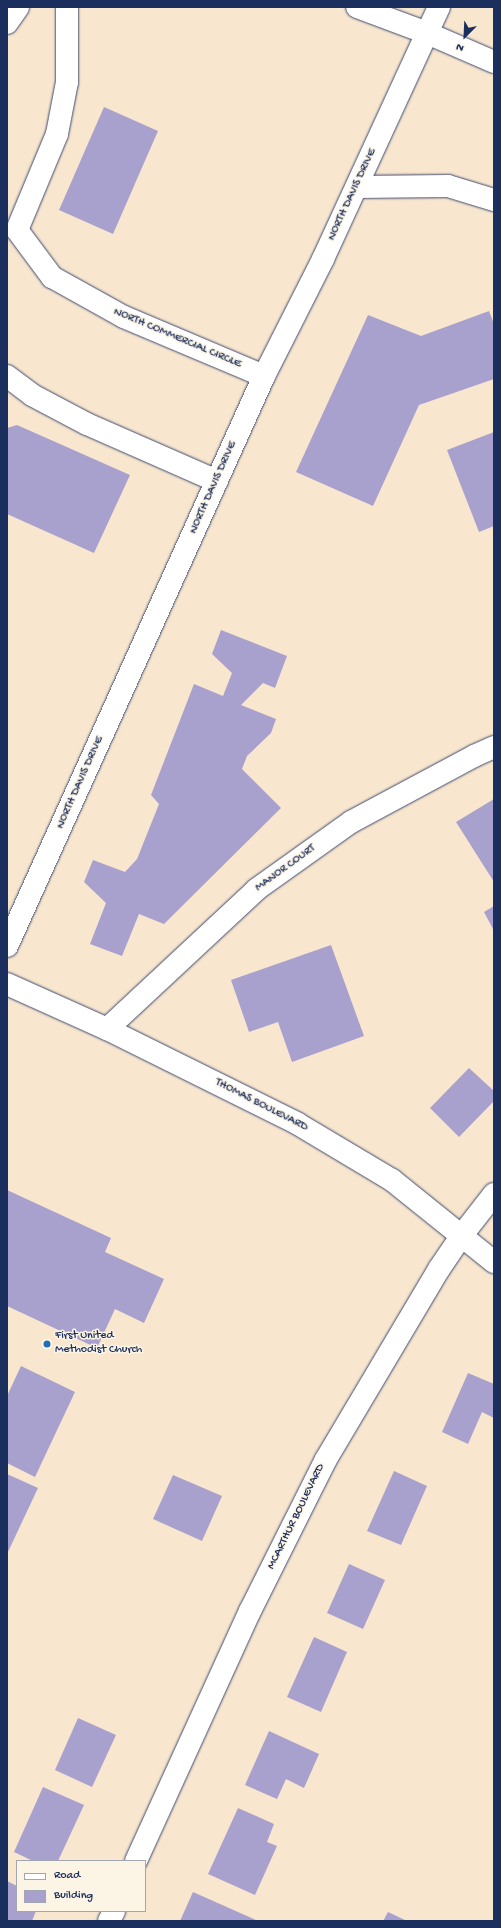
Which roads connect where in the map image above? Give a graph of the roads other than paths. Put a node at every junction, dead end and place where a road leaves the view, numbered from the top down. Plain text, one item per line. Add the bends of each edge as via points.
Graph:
1 (18, 7) edge
2 (66, 7) edge
3 (357, 7) edge
4 (439, 7) edge
5 (7, 23) edge
6 (427, 33) junction
7 (494, 62) edge
8 (357, 187) junction
9 (494, 200) edge
10 (7, 376) edge
11 (264, 376) junction
12 (217, 481) junction
13 (494, 747) edge
14 (7, 946) edge
15 (7, 984) edge
16 (107, 1029) junction
17 (494, 1194) edge
18 (462, 1235) junction
19 (494, 1262) edge
20 (136, 1860) edge
21 (114, 1912) edge
22 (109, 1921) edge

1 - 5 street
2 - 11 street, NORTH COMMERCIAL CIRCLE via 67,82 57,134 17,230 52,277 124,318
3 - 6 street
4 - 6 street, NORTH DAVIS DRIVE
6 - 7 street
6 - 8 street, NORTH DAVIS DRIVE
8 - 9 street via 448,186
8 - 11 street, NORTH DAVIS DRIVE
10 - 12 street via 32,395 87,424
11 - 12 street, NORTH DAVIS DRIVE
12 - 14 street, NORTH DAVIS DRIVE
13 - 16 street, MANOR COURT via 351,822 257,889
15 - 16 street, THOMAS BOULEVARD
16 - 18 street, THOMAS BOULEVARD via 298,1124 392,1180
17 - 18 street, MCARTHUR BOULEVARD
18 - 19 street, THOMAS BOULEVARD
18 - 20 street, MCARTHUR BOULEVARD via 439,1269 325,1461 250,1611
21 - 22 street

